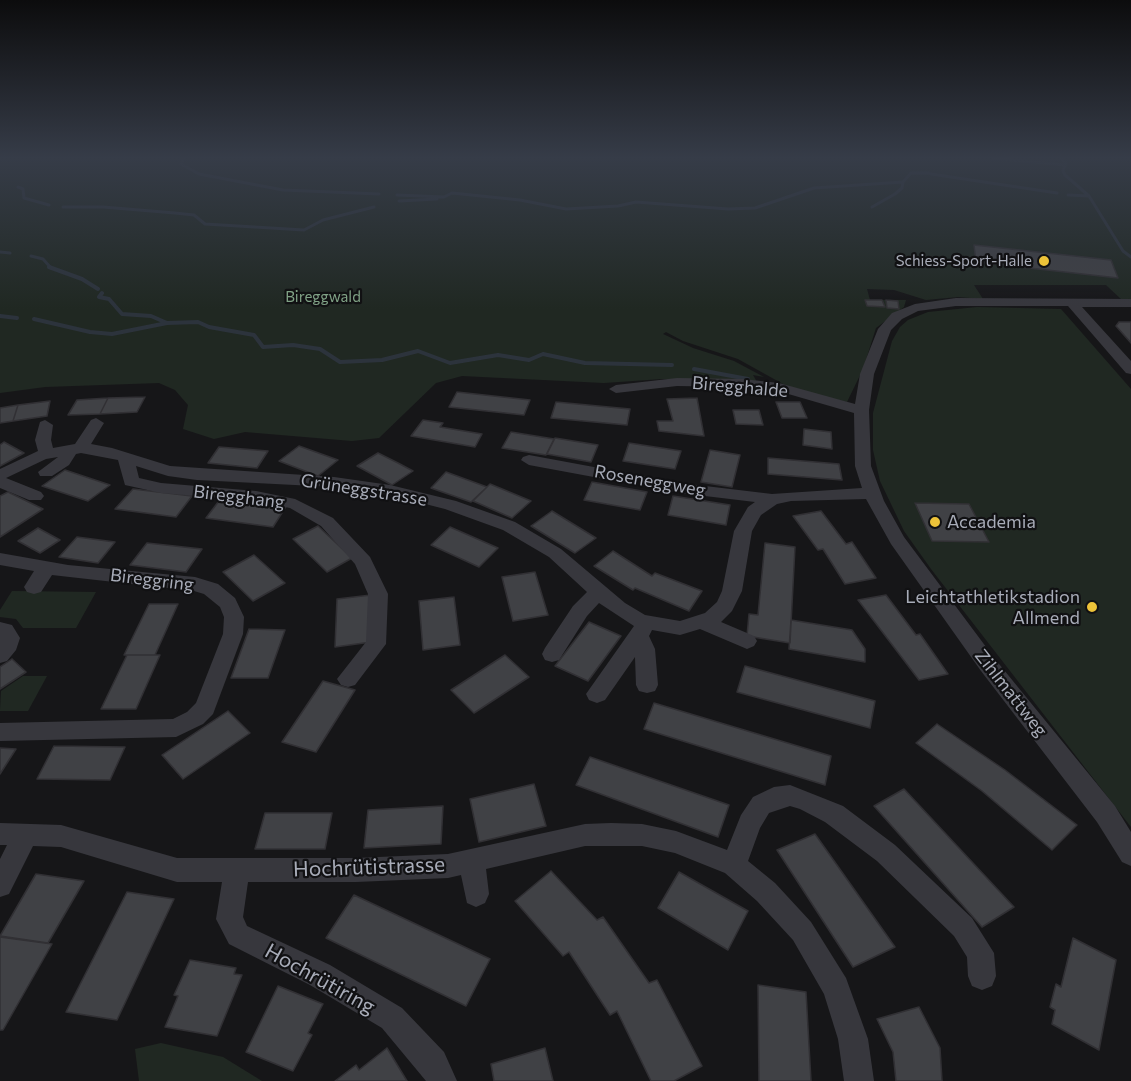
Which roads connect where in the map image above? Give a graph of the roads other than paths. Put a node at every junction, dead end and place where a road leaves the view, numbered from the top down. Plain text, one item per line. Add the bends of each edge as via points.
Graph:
1 (1072, 303) junction
2 (1131, 303) edge
3 (1131, 370) edge
4 (616, 389) dead end
5 (861, 410) junction
6 (96, 423) dead end
7 (45, 425) dead end
8 (76, 449) junction
9 (46, 454) junction
10 (126, 458) junction
11 (529, 460) dead end
12 (46, 472) dead end
13 (0, 475) edge
14 (0, 482) edge
15 (872, 493) junction
16 (35, 496) dead end
17 (772, 499) junction
18 (0, 559) edge
19 (47, 567) junction
20 (34, 587) dead end
21 (599, 591) junction
22 (702, 622) junction
23 (0, 629) edge
24 (642, 629) junction
25 (747, 641) dead end
26 (552, 654) dead end
27 (0, 655) edge
28 (348, 679) dead end
29 (647, 686) dead end
30 (597, 694) dead end
31 (0, 732) edge
32 (27, 833) junction
33 (0, 834) edge
34 (1131, 854) edge
35 (472, 861) junction
36 (734, 866) junction
37 (237, 869) junction
38 (0, 885) edge
39 (476, 894) dead end
40 (982, 976) dead end
41 (442, 1081) edge
42 (859, 1081) edge

1 - 2 street, Zihlmattweg
1 - 3 street
1 - 5 street, Zihlmattweg via 943,302 902,313 885,329 867,374
4 - 5 street, Biregghalde via 677,382 761,385
5 - 15 street, Zihlmattweg via 862,466
6 - 8 street
7 - 9 street
8 - 9 street, Grüneggstrasse
8 - 10 street, Grüneggstrasse via 106,451
8 - 12 street
9 - 13 street, Grüneggstrasse
10 - 21 street, Grüneggstrasse via 168,471 333,482 390,490 450,505 525,534 555,553
10 - 28 street, Biregghang via 131,481 295,504 327,522 363,561 378,594 376,644
11 - 17 street, Roseneggweg via 680,488
14 - 16 street
15 - 17 street
15 - 34 street, Zihlmattweg via 897,540 932,589 1106,814
17 - 22 street, Grüneggstrasse via 754,511 743,531 732,591 725,606
18 - 19 street, Bireggring
19 - 20 street
19 - 31 street, Bireggring via 92,581 195,584 211,589 228,603 234,617 233,634 205,708 176,728
21 - 24 street, Grüneggstrasse
21 - 26 street via 580,611
22 - 24 street, Grüneggstrasse via 680,628
22 - 25 street
23 - 27 street via 10,638
24 - 29 street
24 - 30 street
32 - 33 street, Hochrütistrasse
32 - 37 street, Hochrütistrasse via 78,840 177,870
32 - 38 street
35 - 36 street, Hochrütistrasse via 585,835 611,834 676,842
35 - 37 street, Hochrütistrasse via 448,866 356,870
35 - 39 street
36 - 40 street via 761,805 790,795 808,802 834,814 886,853 963,927 980,953
36 - 42 street, Hochrütistrasse via 788,914 827,970 853,1039
37 - 41 street, Hochrütiring via 229,919 238,935 320,975 392,1018 433,1063

